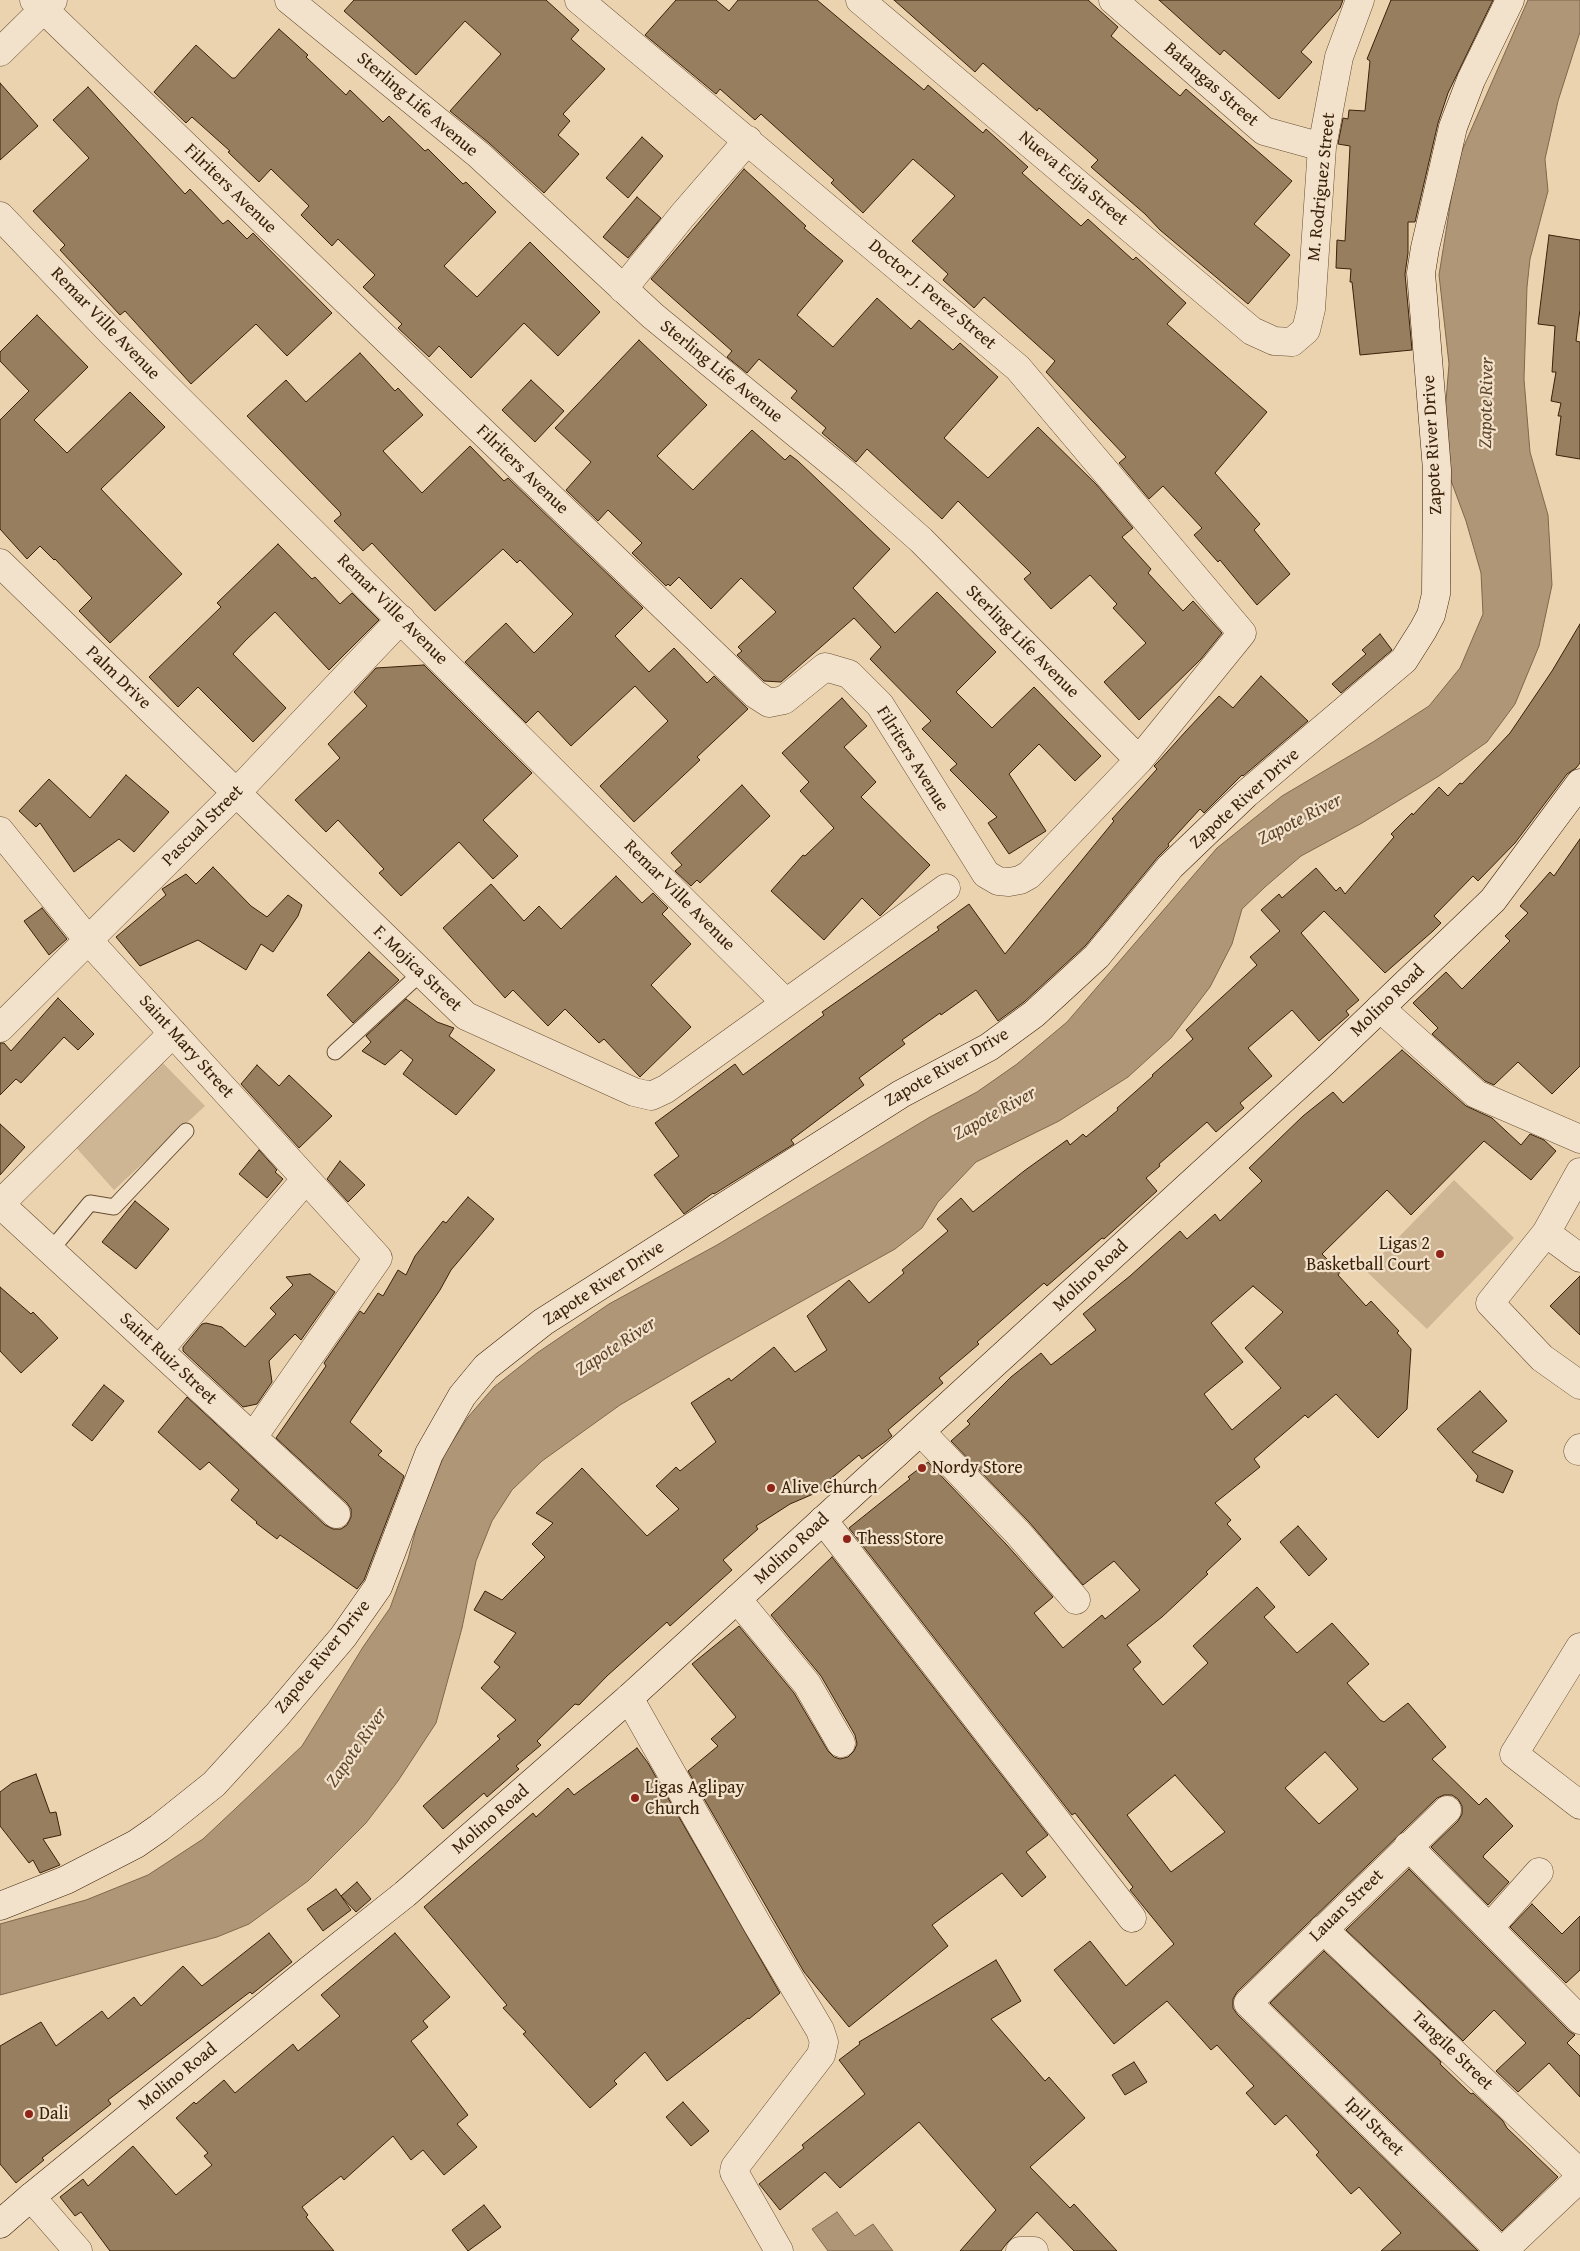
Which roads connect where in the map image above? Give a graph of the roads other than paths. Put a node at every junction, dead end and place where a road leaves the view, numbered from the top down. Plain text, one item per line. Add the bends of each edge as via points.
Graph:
1 (289, 0) edge
2 (579, 0) edge
3 (860, 0) edge
4 (1113, 0) edge
5 (1360, 0) edge
6 (1510, 0) edge
7 (44, 3) edge
8 (0, 52) edge
9 (748, 140) junction
10 (1322, 147) junction
11 (0, 216) edge
12 (623, 288) junction
13 (1292, 342) joint
14 (0, 563) edge
15 (401, 619) junction
16 (1139, 760) junction
17 (1580, 783) edge
18 (237, 792) junction
19 (5, 847) edge
20 (946, 888) dead end
21 (88, 940) junction
22 (421, 973) junction
23 (786, 1002) junction
24 (1380, 1008) junction
25 (0, 1028) edge
26 (173, 1033) junction
27 (335, 1052) dead end
28 (186, 1131) dead end
29 (1580, 1139) edge
30 (1580, 1172) edge
31 (306, 1179) junction
32 (0, 1204) edge
33 (1546, 1233) junction
34 (51, 1250) junction
35 (1580, 1258) edge
36 (159, 1350) junction
37 (1580, 1385) edge
38 (921, 1432) junction
39 (253, 1437) junction
40 (336, 1514) dead end
41 (823, 1520) junction
42 (737, 1599) junction
43 (1076, 1600) dead end
44 (1580, 1647) edge
45 (629, 1698) junction
46 (841, 1743) dead end
47 (1580, 1805) edge
48 (1446, 1810) dead end
49 (1408, 1846) junction
50 (1539, 1872) dead end
51 (0, 1906) edge
52 (1132, 1918) dead end
53 (1490, 1927) junction
54 (1323, 1929) junction
55 (1248, 2003) joint
56 (1580, 2020) edge
57 (1580, 2173) edge
58 (1580, 2178) edge
59 (31, 2197) junction
60 (0, 2224) edge
61 (78, 2251) edge
62 (779, 2251) edge
63 (1020, 2251) edge
64 (1034, 2251) edge
65 (1501, 2251) edge

1 - 12 street, Sterling Life Avenue via 478,155
2 - 9 street, Doctor J. Perez Street
3 - 13 street, Nueva Ecija Street via 1252,331 1274,341
4 - 10 street, Batangas Street via 1264,130
5 - 10 street, M. Rodriguez Street via 1339,57
6 - 51 street, Zapote River Drive via 1471,80 1453,127 1425,248 1421,274 1437,470 1436,594 1431,615 1404,660 1246,794 1170,867 1097,956 1034,1014 989,1047 901,1094 543,1322 486,1367 462,1396 429,1454 378,1587 343,1637 264,1729 214,1784 136,1844 66,1880
7 - 8 street
7 - 16 street, Filriters Avenue via 755,694 769,703 784,700 825,667 849,674 880,705 986,874 998,881 1009,882 1029,875
9 - 12 street
9 - 16 street, Doctor J. Perez Street via 1018,368 1242,633
10 - 13 street, M. Rodriguez Street via 1311,309 1306,330
11 - 15 street, Remar Ville Avenue via 111,332
12 - 16 street, Sterling Life Avenue via 921,540
14 - 18 street, Palm Drive
15 - 18 street, Pascual Street
15 - 23 street, Remar Ville Avenue
17 - 24 street, Molino Road via 1493,900
18 - 21 street, Pascual Street
18 - 22 street, F. Mojica Street
19 - 21 street, Saint Mary Street
20 - 23 street
21 - 25 street, Pascual Street
21 - 26 street, Saint Mary Street
22 - 23 street, F. Mojica Street via 466,1016 634,1092 651,1096 666,1089
22 - 27 lane
24 - 29 street via 1476,1094
24 - 38 street, Molino Road
26 - 31 street, Saint Mary Street
26 - 32 street
28 - 34 lane via 114,1207 90,1203
30 - 33 street
31 - 36 street
31 - 39 street, Saint Mary Street via 378,1258
32 - 34 street, Saint Ruiz Street
33 - 35 street
33 - 37 street via 1490,1303 1542,1358
34 - 36 street, Saint Ruiz Street
36 - 39 street, Saint Ruiz Street
38 - 41 street, Molino Road
38 - 43 street via 1018,1533
39 - 40 street, Saint Ruiz Street
41 - 42 street, Molino Road
41 - 52 street
42 - 45 street, Molino Road
42 - 46 street via 807,1684
44 - 47 street via 1514,1754
45 - 59 street, Molino Road via 405,1894
45 - 62 street via 824,2042 821,2055 735,2167 734,2172
48 - 49 street, Lauan Street
49 - 53 street
49 - 54 street, Lauan Street
50 - 53 street
53 - 56 street
54 - 55 street, Lauan Street
54 - 57 street, Tangile Street
55 - 65 street, Ipil Street
58 - 65 street
59 - 60 street, Molino Road
59 - 61 street
63 - 64 street

